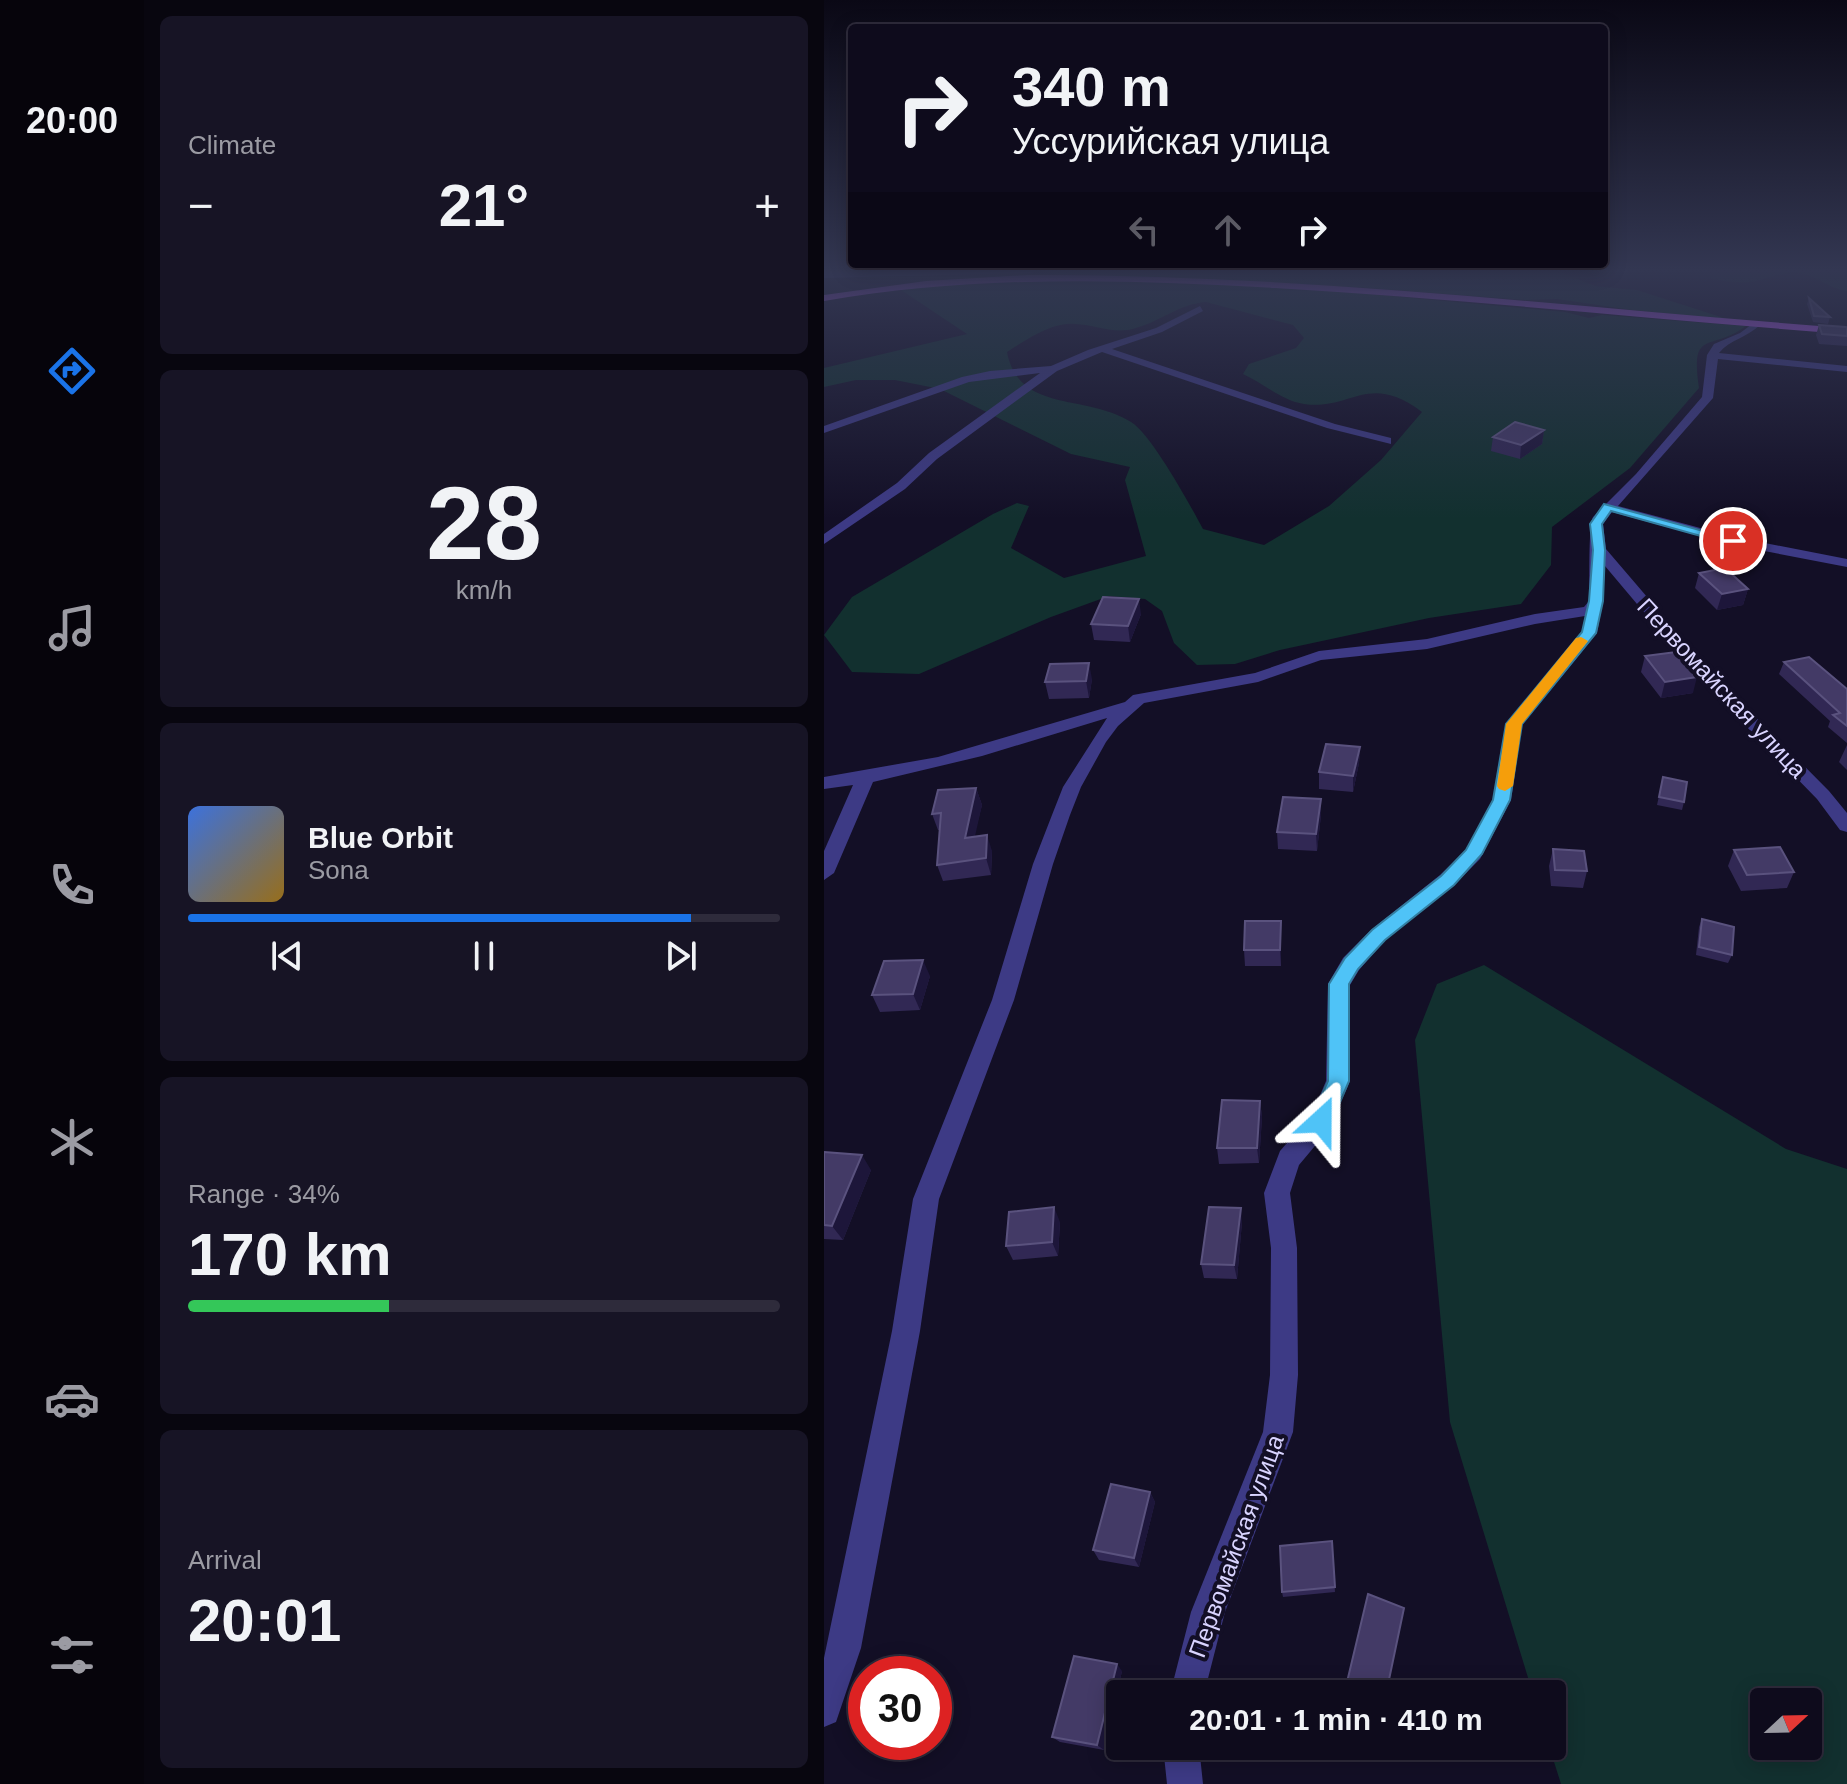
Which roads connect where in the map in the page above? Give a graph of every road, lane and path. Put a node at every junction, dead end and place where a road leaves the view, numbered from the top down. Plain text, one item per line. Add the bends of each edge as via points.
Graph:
1 (1094, 352) edge
2 (1110, 352) edge
3 (1714, 352) edge
4 (1712, 355) junction
5 (1053, 369) junction
6 (1847, 369) edge
7 (824, 430) edge
8 (1387, 441) dead end
9 (1608, 507) junction
10 (824, 540) edge
11 (1599, 550) junction
12 (1847, 563) edge
13 (1596, 601) junction
14 (1129, 706) junction
15 (865, 779) junction
16 (824, 783) edge
17 (1847, 826) edge
18 (824, 873) edge
19 (1191, 1680) edge
20 (824, 1710) edge
21 (1182, 1760) edge
22 (1185, 1784) edge

1 - 5 street
2 - 8 street
3 - 4 street
4 - 6 street
4 - 9 street via 1713,386 1707,398
5 - 7 street via 966,379
5 - 10 street
9 - 11 street, Первомайская улица via 1596,524
9 - 12 street via 1720,538
11 - 13 street, Первомайская улица
11 - 17 street, Первомайская улица via 1697,666
13 - 14 street via 1589,610 1574,614 1427,644 1319,656 1258,677 1139,699
13 - 19 street, Первомайская улица via 1589,633 1514,724 1502,800 1473,854 1378,935 1339,984 1338,1081 1321,1121 1289,1159 1277,1193 1284,1280 1278,1432 1208,1612
14 - 15 street
14 - 20 street via 1098,741 1072,787 1003,1000 926,1199 864,1548 844,1648
15 - 16 street
15 - 18 street
21 - 22 street

